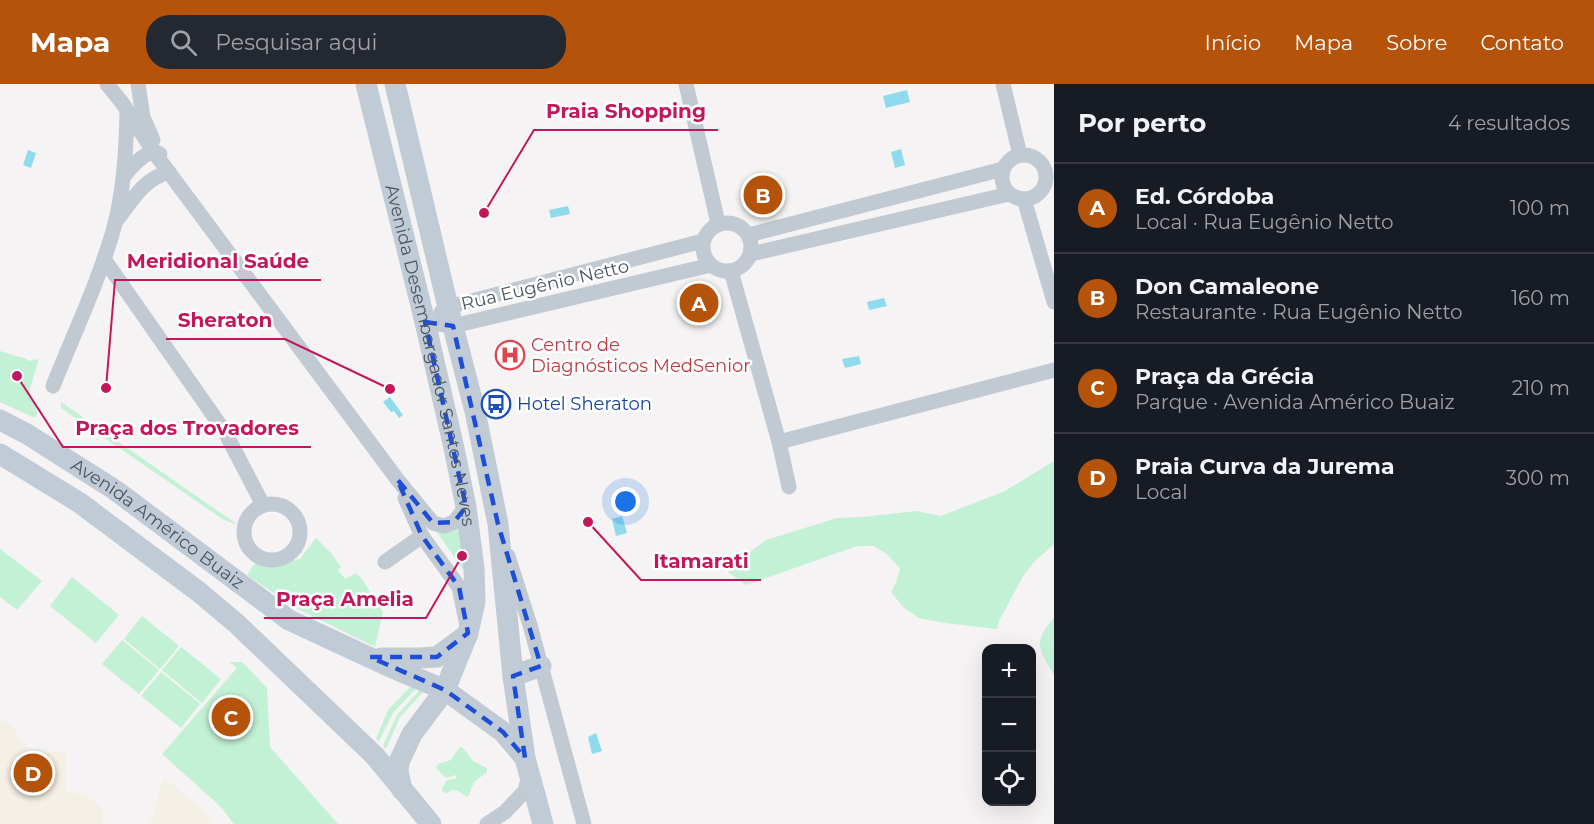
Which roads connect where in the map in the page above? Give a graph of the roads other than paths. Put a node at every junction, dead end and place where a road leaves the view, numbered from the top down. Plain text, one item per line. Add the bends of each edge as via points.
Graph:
1 (107, 84) edge
2 (138, 84) edge
3 (366, 84) edge
4 (395, 84) edge
5 (686, 84) edge
6 (1003, 84) edge
7 (127, 112) junction
8 (156, 153) junction
9 (1020, 155) junction
10 (1047, 159) edge
11 (1003, 170) junction
12 (169, 172) junction
13 (124, 176) junction
14 (1050, 178) edge
15 (1009, 194) junction
16 (1024, 199) junction
17 (114, 223) junction
18 (718, 223) junction
19 (749, 235) junction
20 (703, 242) junction
21 (751, 254) junction
22 (104, 259) junction
23 (711, 265) junction
24 (731, 271) junction
25 (553, 280) junction
26 (557, 302) junction
27 (1054, 302) edge
28 (450, 317) junction
29 (425, 322) junction
30 (1054, 370) edge
31 (52, 386) dead end
32 (0, 420) edge
33 (779, 442) junction
34 (0, 454) edge
35 (397, 479) junction
36 (789, 487) dead end
37 (263, 505) dead end
38 (466, 507) junction
39 (498, 524) junction
40 (422, 536) junction
41 (385, 562) dead end
42 (468, 633) junction
43 (370, 657) junction
44 (541, 666) junction
45 (513, 676) junction
46 (445, 690) junction
47 (527, 767) junction
48 (402, 790) junction
49 (431, 823) edge
50 (487, 824) edge
51 (543, 824) edge
52 (584, 824) edge

1 - 7 street
2 - 8 street via 143,117
3 - 29 main road, Avenida Desembargador Santos Neves
4 - 28 main road, Avenida Desembargador Santos Neves
5 - 18 street
6 - 9 street
7 - 8 street
7 - 13 street
8 - 12 street
8 - 13 street via 142,156
9 - 10 street
9 - 11 street
10 - 14 street
11 - 15 street via 1004,187
11 - 19 street
12 - 17 street via 147,182
12 - 35 street
13 - 17 street
14 - 16 street via 1035,196
15 - 16 street
15 - 21 street
16 - 27 street
17 - 22 street
18 - 19 street via 741,226
18 - 20 street
19 - 21 street
20 - 23 street via 705,259
20 - 25 street, Rua Eugênio Netto
21 - 24 street via 743,266
22 - 31 street
22 - 37 street via 225,432
23 - 24 street
23 - 26 street, Rua Eugênio Netto
24 - 33 street
25 - 26 street
25 - 28 street, Rua Eugênio Netto
26 - 28 street, Rua Eugênio Netto
28 - 29 street, Rua Eugênio Netto
28 - 39 main road, Avenida Desembargador Santos Neves via 475,411
29 - 38 main road, Avenida Desembargador Santos Neves
30 - 33 street
32 - 43 main road, Avenida Américo Buaiz via 115,490 289,620
33 - 36 street
34 - 48 main road, Avenida Américo Buaiz via 80,503 207,598 375,756
35 - 38 street via 433,522 444,526 454,522
35 - 40 street
38 - 42 main road, Avenida Desembargador Santos Neves via 475,602
39 - 44 street
39 - 45 main road, Avenida Desembargador Santos Neves
40 - 41 street
40 - 42 street via 459,587
42 - 43 main road via 437,657
42 - 46 main road, Avenida Desembargador Santos Neves
43 - 46 main road, Avenida Américo Buaiz
44 - 45 main road
44 - 52 street
45 - 47 main road, Avenida Desembargador Santos Neves
46 - 47 main road, Avenida Américo Buaiz via 503,732
46 - 48 main road, Avenida Desembargador Santos Neves via 412,734 399,762
47 - 50 street via 525,791
47 - 51 main road, Avenida Desembargador Santos Neves
48 - 49 main road, Avenida Américo Buaiz

